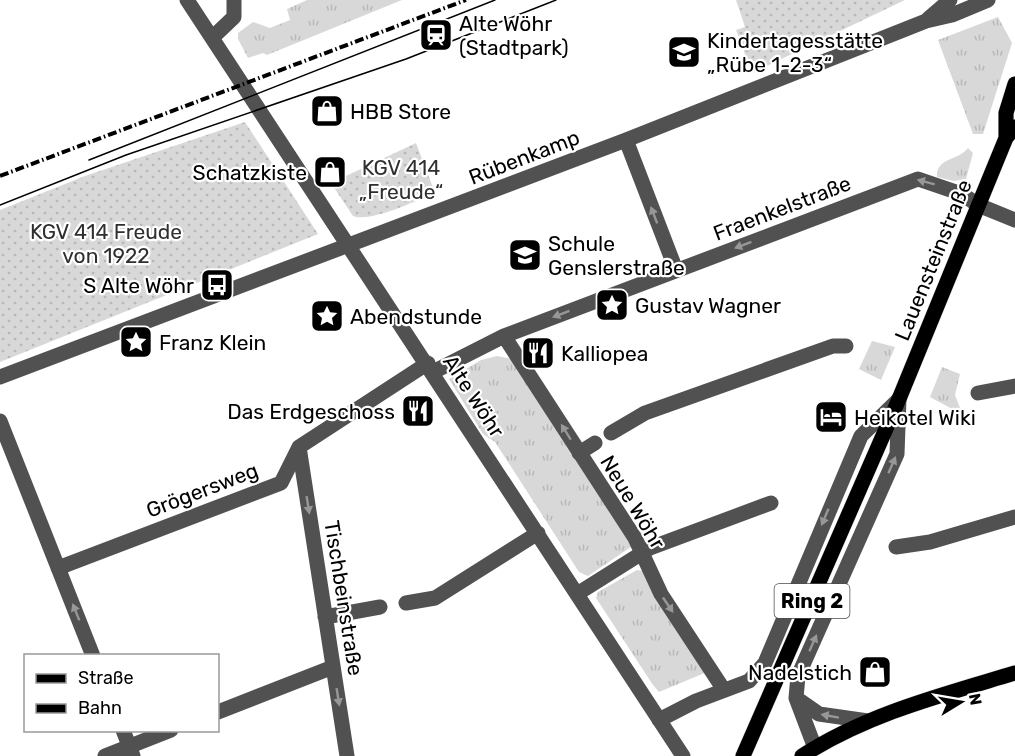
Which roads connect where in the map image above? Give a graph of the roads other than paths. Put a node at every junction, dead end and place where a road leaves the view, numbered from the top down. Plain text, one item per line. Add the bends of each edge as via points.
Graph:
1 (188, 0) edge
2 (234, 0) edge
3 (950, 0) edge
4 (988, 0) edge
5 (926, 21) junction
6 (212, 38) junction
7 (1015, 84) edge
8 (1010, 133) edge
9 (626, 141) junction
10 (978, 206) junction
11 (1015, 220) edge
12 (349, 246) junction
13 (676, 270) junction
14 (504, 336) junction
15 (846, 346) dead end
16 (431, 368) junction
17 (0, 377) edge
18 (1015, 386) edge
19 (978, 393) dead end
20 (900, 399) junction
21 (0, 421) edge
22 (611, 433) dead end
23 (595, 443) dead end
24 (299, 447) junction
25 (579, 453) junction
26 (771, 503) dead end
27 (1015, 518) edge
28 (538, 533) junction
29 (896, 547) dead end
30 (642, 553) junction
31 (58, 568) junction
32 (577, 594) junction
33 (406, 603) dead end
34 (380, 607) dead end
35 (325, 616) junction
36 (92, 654) edge
37 (333, 667) junction
38 (1015, 673) edge
39 (724, 690) junction
40 (796, 698) junction
41 (219, 712) edge
42 (659, 720) junction
43 (868, 721) junction
44 (124, 732) edge
45 (167, 732) edge
46 (131, 752) edge
47 (809, 752) edge
48 (105, 756) edge
49 (347, 756) edge
50 (683, 756) edge
51 (743, 756) edge

1 - 6 street, Alte Wöhr
2 - 6 street via 234,17
3 - 5 street, Rübenkamp
4 - 5 street, Rübenkamp
5 - 9 street, Rübenkamp
6 - 12 street, Alte Wöhr
7 - 8 main road, Lauensteinstraße / Ring 2 via 1006,113
8 - 10 main road, Lauensteinstraße / Ring 2
9 - 12 street, Rübenkamp
13 -> 9 street
10 - 11 street, Fraenkelstraße
10 -> 13 street, Fraenkelstraße via 962,194 918,179
10 - 20 main road, Lauensteinstraße / Ring 2
12 - 16 street, Alte Wöhr
12 - 17 street, Rübenkamp
13 -> 14 street, Fraenkelstraße
14 - 16 street, Fraenkelstraße
25 -> 14 street, Neue Wöhr
15 - 22 street via 833,346 645,413
16 - 24 street
16 - 28 street, Alte Wöhr
18 - 19 street
20 -> 39 street, Lauensteinstraße via 861,436 765,663 749,681
40 -> 20 street, Lauensteinstraße via 798,676 897,454
20 - 51 main road, Lauensteinstraße / Ring 2
21 - 31 street
23 - 25 street
24 - 31 street, Grögersweg via 281,483
24 -> 35 street, Tischbeinstraße
25 - 30 street, Neue Wöhr
26 - 30 street
27 - 29 street via 930,542
28 - 32 street, Alte Wöhr
28 - 33 street via 435,598
30 - 32 street
30 -> 39 street, Neue Wöhr via 661,594
36 -> 31 street
32 - 42 street, Alte Wöhr
34 - 35 street
35 - 37 street, Tischbeinstraße
37 - 41 street
37 -> 49 street, Tischbeinstraße
38 - 43 main road
39 - 42 street, Lauensteinstraße
43 -> 40 street via 819,714
40 - 47 street
42 - 50 street, Alte Wöhr
43 - 47 main road
44 - 46 street
45 - 46 street
46 - 48 street

